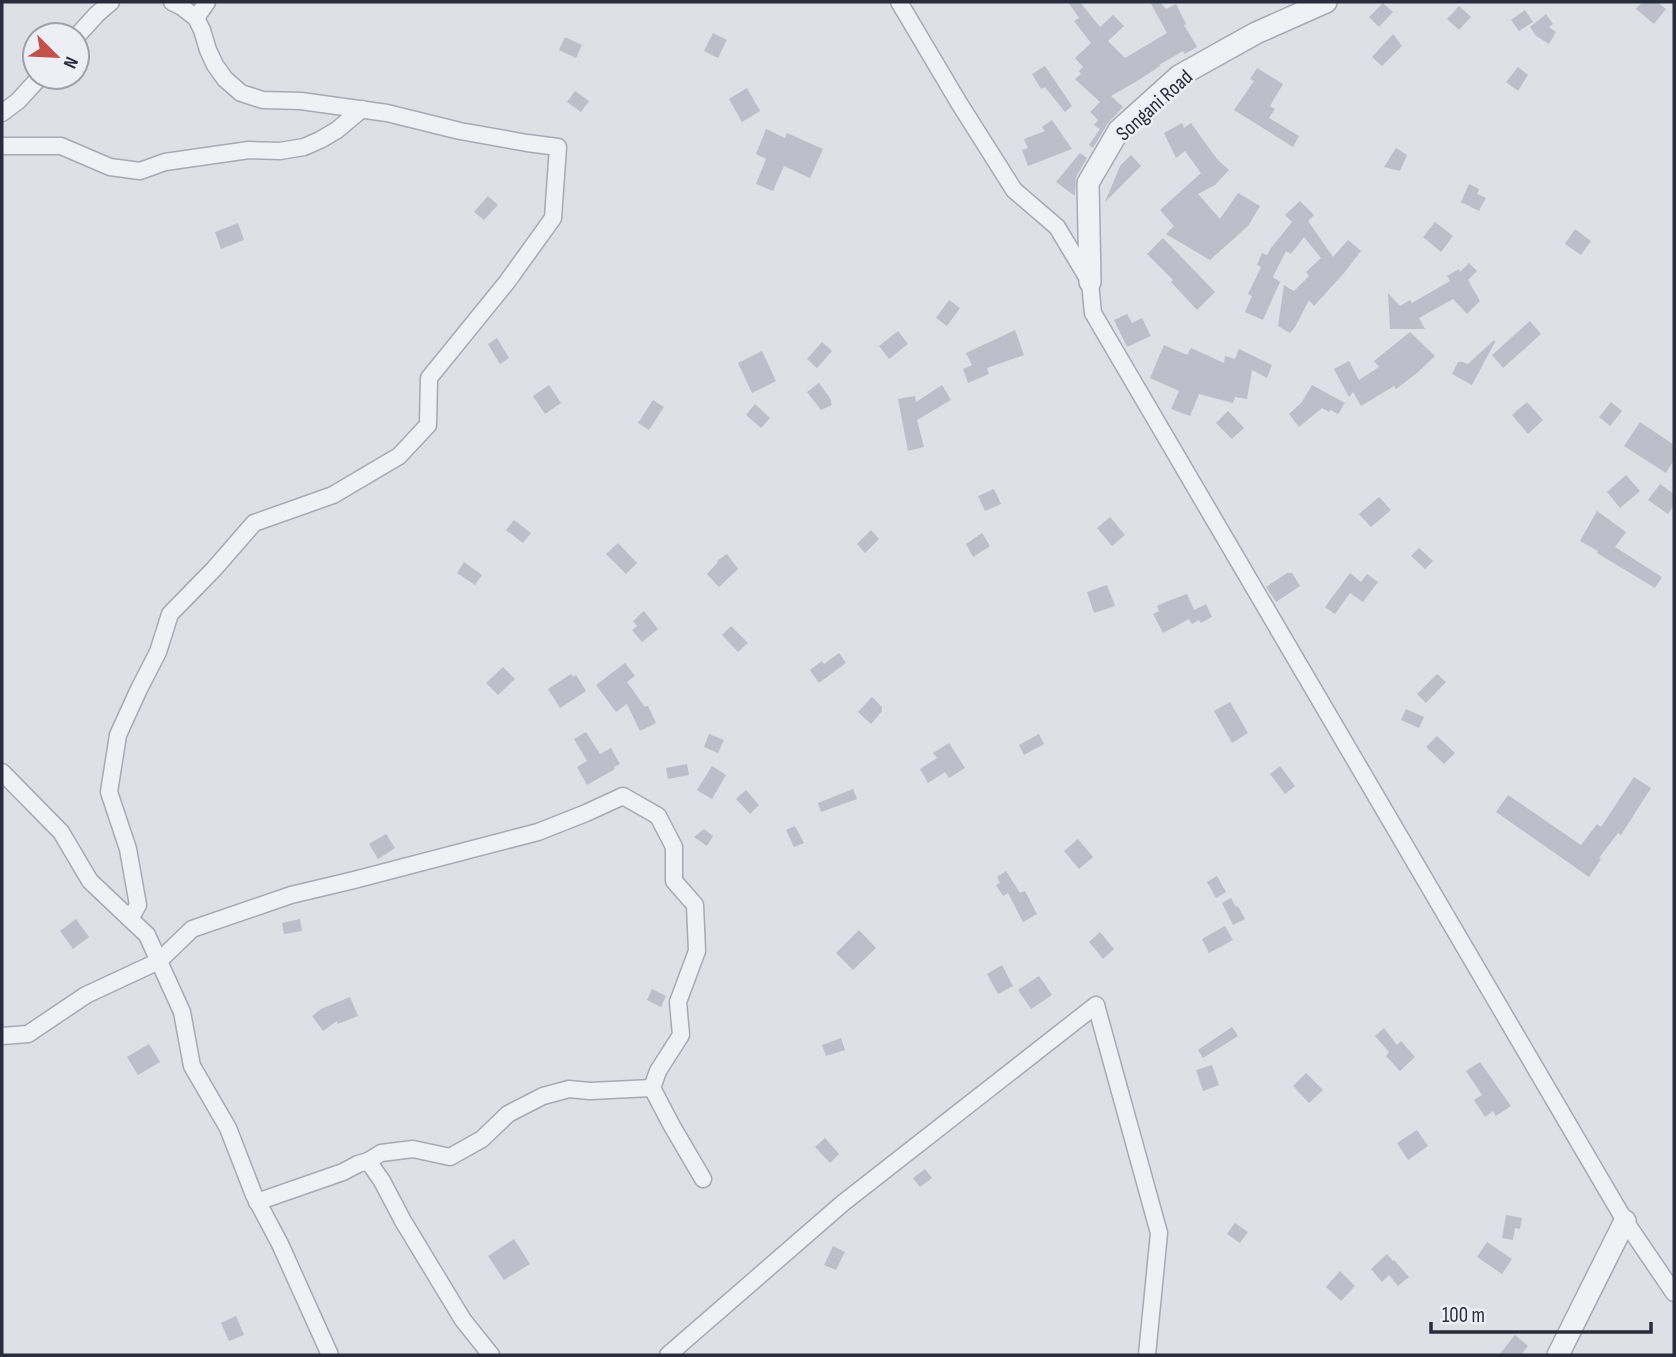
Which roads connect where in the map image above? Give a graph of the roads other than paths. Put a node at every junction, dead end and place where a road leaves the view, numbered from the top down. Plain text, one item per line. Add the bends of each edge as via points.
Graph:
1 (111, 2) edge
2 (172, 2) edge
3 (207, 2) edge
4 (899, 2) edge
5 (1326, 2) edge
6 (196, 18) junction
7 (91, 21) edge
8 (27, 91) edge
9 (362, 110) junction
10 (2, 113) edge
11 (2, 146) edge
12 (1090, 282) junction
13 (2, 772) edge
14 (130, 919) junction
15 (159, 961) junction
16 (2, 1036) edge
17 (652, 1088) junction
18 (368, 1161) junction
19 (703, 1179) dead end
20 (257, 1202) junction
21 (1625, 1221) junction
22 (1674, 1293) edge
23 (330, 1355) edge
24 (491, 1355) edge
25 (668, 1355) edge
26 (1147, 1355) edge
27 (1558, 1355) edge

1 - 7 street
2 - 6 street
3 - 6 street
4 - 12 street via 1014,190 1057,228
5 - 12 street, Songani Road via 1256,33 1180,76 1118,130 1088,183
6 - 9 street via 215,65 241,93 263,100
8 - 10 street
9 - 11 street via 304,147 165,162 140,171 110,167 61,146
9 - 14 street via 558,147 553,218 508,282 429,378 428,425 399,456 333,495 254,523 170,614 158,652 118,735 108,792 128,849 138,905
12 - 21 street via 1093,313
13 - 14 street via 61,832 90,881
14 - 15 street via 147,935
15 - 16 street via 86,995 28,1034
15 - 17 street via 192,929 291,895 538,832 623,796 658,816 674,847 674,881 695,905 697,951 678,1002 681,1035
15 - 20 street via 182,1012 192,1066 228,1128
17 - 18 street via 569,1089 508,1114 482,1139 450,1157 412,1149 381,1153
17 - 19 street
18 - 20 street
18 - 24 street via 463,1320
20 - 23 street
21 - 22 street
21 - 27 street
25 - 26 street via 843,1203 1096,1005 1159,1233

